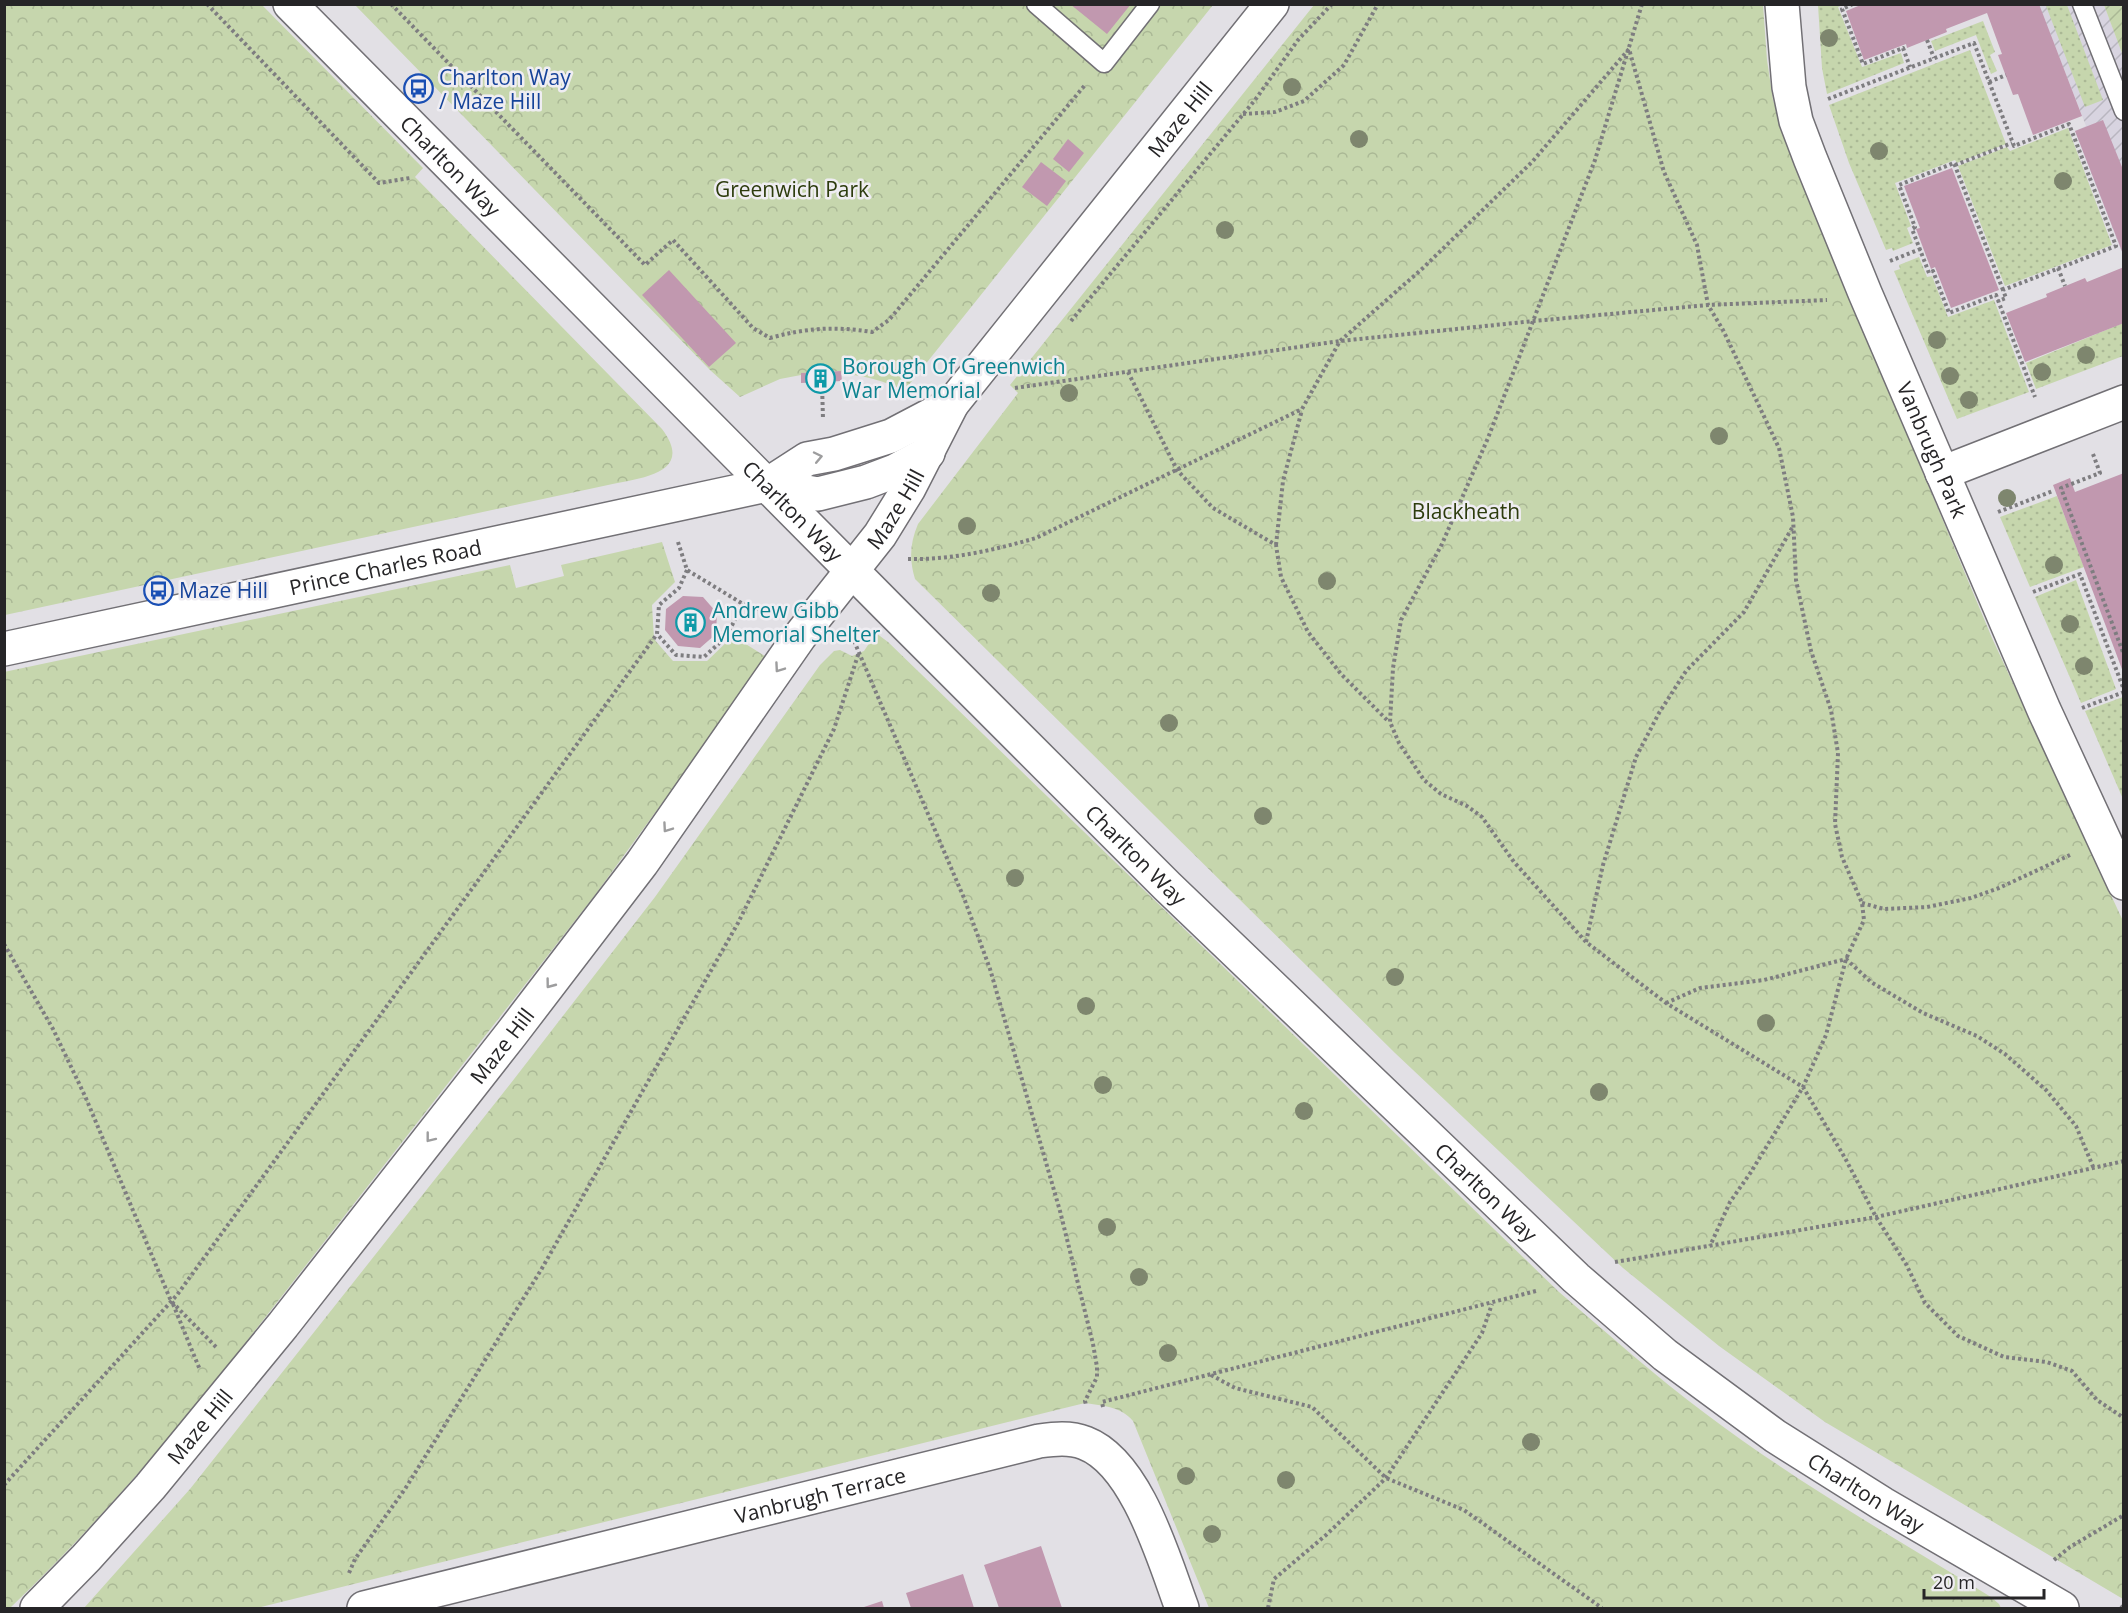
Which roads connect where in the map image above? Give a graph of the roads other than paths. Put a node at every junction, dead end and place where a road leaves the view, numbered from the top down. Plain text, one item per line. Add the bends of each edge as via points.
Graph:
1 (290, 4) edge
2 (1036, 4) edge
3 (1150, 4) edge
4 (1782, 4) edge
5 (2082, 4) edge
6 (1266, 7) edge
7 (2124, 111) edge
8 (2124, 402) edge
9 (952, 404) junction
10 (928, 453) junction
11 (1942, 473) junction
12 (767, 485) junction
13 (852, 572) junction
14 (4, 649) edge
15 (2124, 883) edge
16 (37, 1608) edge
17 (364, 1608) edge
18 (1182, 1608) edge
19 (2061, 1608) edge

1 - 12 street, Charlton Way
2 - 3 lane via 1104,63
4 - 11 street, Vanbrugh Park via 1787,75 1796,121
5 - 7 lane
6 - 9 street, Maze Hill
8 - 11 street
9 - 10 street, Maze Hill
12 -> 9 street, Maze Hill via 807,459 891,436
10 - 12 street, Maze Hill via 885,475 819,494
10 - 13 street, Maze Hill via 880,535
11 - 15 street, Vanbrugh Park
12 - 13 street, Charlton Way
12 - 14 street, Prince Charles Road
13 -> 16 street, Maze Hill via 800,636 642,863 512,1033 150,1487
13 - 19 street, Charlton Way via 1310,1024 1576,1278 1665,1355 1775,1436
17 - 18 street, Vanbrugh Terrace via 1055,1439 1086,1443 1122,1471 1145,1514

